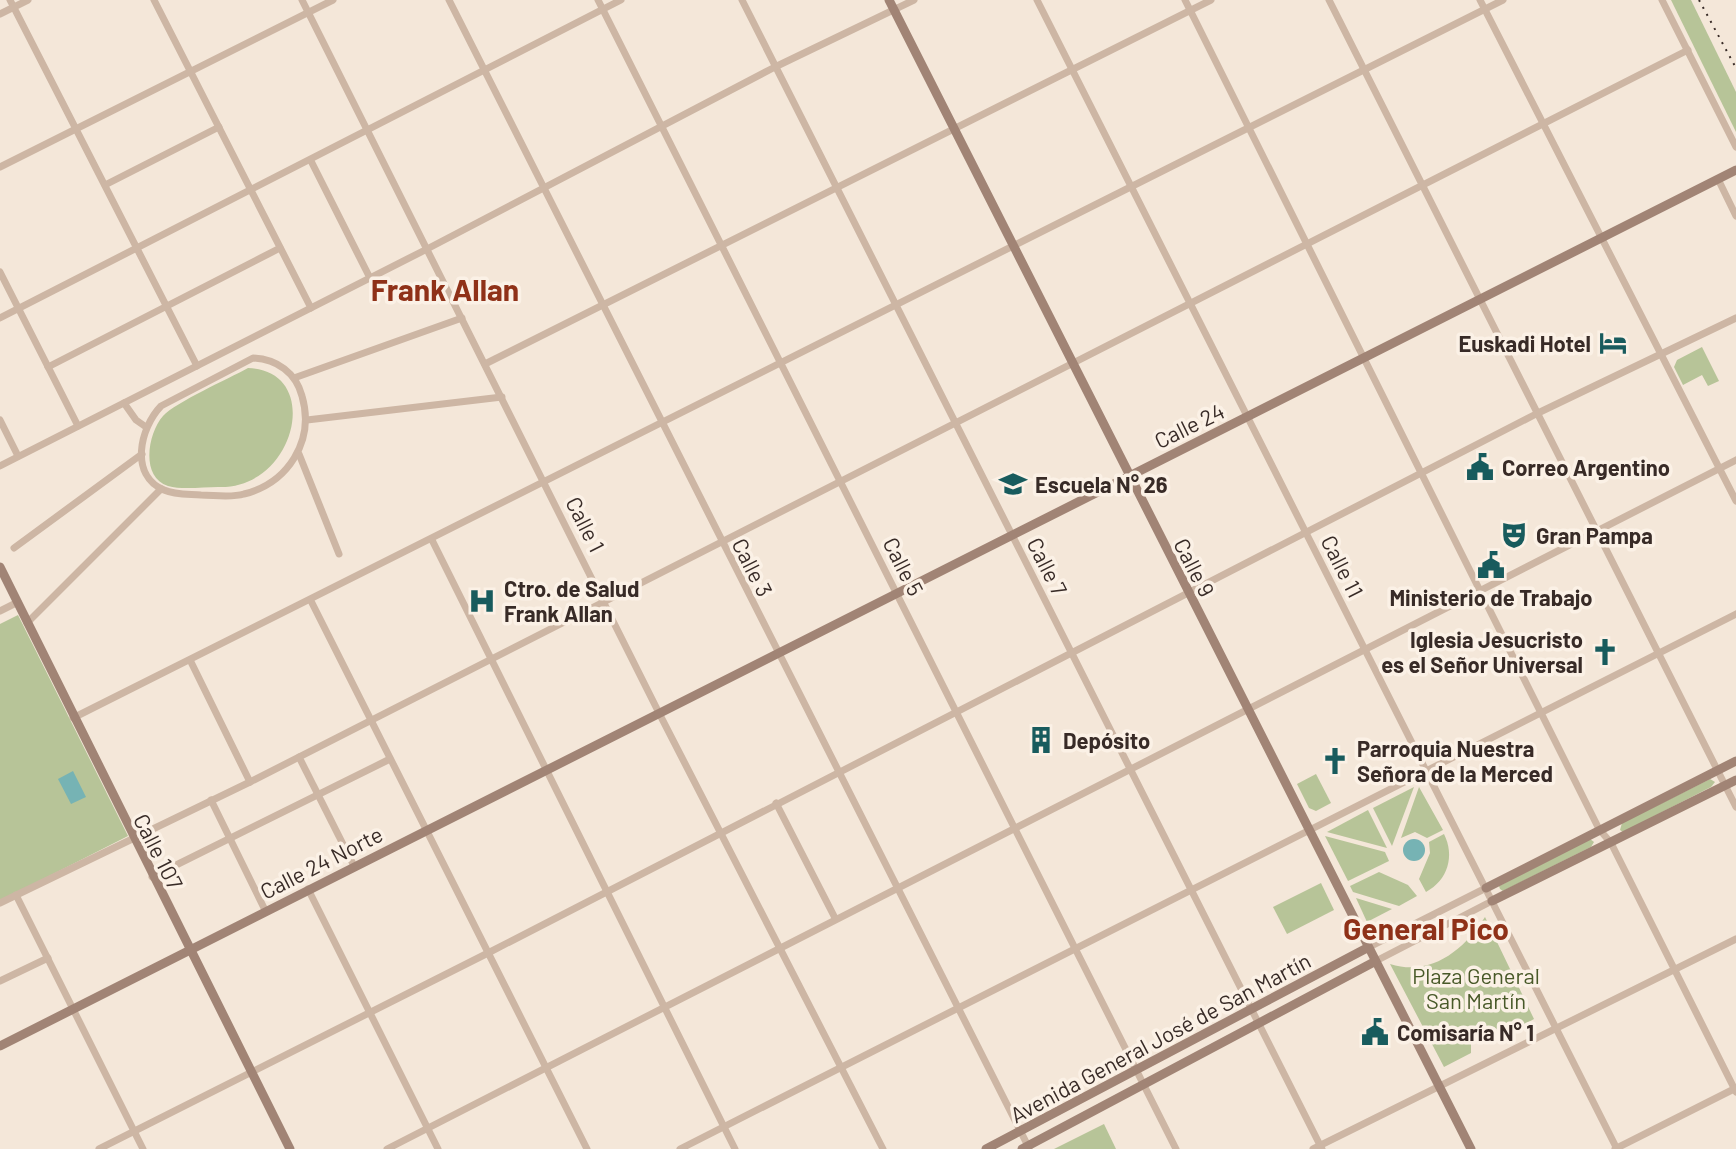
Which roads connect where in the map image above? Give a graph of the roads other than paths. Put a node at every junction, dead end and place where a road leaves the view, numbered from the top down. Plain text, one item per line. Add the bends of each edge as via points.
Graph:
1 (28, 0) edge
2 (154, 0) edge
3 (302, 0) edge
4 (333, 0) edge
5 (449, 0) edge
6 (598, 0) edge
7 (621, 0) edge
8 (742, 0) edge
9 (914, 0) edge
10 (1037, 0) edge
11 (1185, 0) edge
12 (1211, 0) edge
13 (1329, 0) edge
14 (1480, 0) edge
15 (1503, 0) edge
16 (1662, 0) edge
17 (12, 4) edge
18 (891, 5) edge
19 (603, 9) junction
20 (1484, 10) junction
21 (1191, 11) junction
22 (308, 13) junction
23 (0, 14) edge
24 (1688, 50) junction
25 (775, 67) junction
26 (484, 69) junction
27 (1072, 70) junction
28 (190, 72) junction
29 (1366, 72) junction
30 (1545, 125) junction
31 (662, 126) junction
32 (219, 127) junction
33 (77, 129) junction
34 (954, 129) junction
35 (1251, 130) junction
36 (368, 132) junction
37 (1736, 147) edge
38 (311, 161) junction
39 (0, 167) edge
40 (1736, 170) edge
41 (1718, 179) junction
42 (105, 185) junction
43 (545, 187) junction
44 (1424, 187) junction
45 (837, 188) junction
46 (1132, 189) junction
47 (251, 191) junction
48 (1736, 216) edge
49 (1602, 238) junction
50 (722, 245) junction
51 (1309, 245) junction
52 (280, 248) junction
53 (1014, 248) junction
54 (138, 249) junction
55 (427, 249) junction
56 (0, 272) edge
57 (370, 278) junction
58 (1481, 299) junction
59 (603, 304) junction
60 (896, 305) junction
61 (1191, 305) junction
62 (167, 307) junction
63 (311, 308) junction
64 (19, 309) junction
65 (0, 318) edge
66 (462, 318) junction
67 (1736, 318) edge
68 (1660, 353) junction
69 (1366, 357) junction
70 (485, 364) junction
71 (782, 364) junction
72 (1074, 364) junction
73 (197, 366) junction
74 (48, 367) junction
75 (294, 378) junction
76 (502, 397) junction
77 (124, 403) junction
78 (1538, 413) junction
79 (1248, 417) junction
80 (0, 420) edge
81 (307, 420) junction
82 (662, 423) junction
83 (955, 423) junction
84 (78, 426) junction
85 (146, 427) junction
86 (142, 454) junction
87 (299, 454) junction
88 (18, 456) junction
89 (1736, 460) edge
90 (0, 466) edge
91 (1720, 468) junction
92 (1424, 474) junction
93 (1128, 475) junction
94 (841, 482) junction
95 (545, 483) junction
96 (161, 489) junction
97 (1736, 501) edge
98 (1597, 531) junction
99 (1307, 533) junction
100 (1011, 534) junction
101 (432, 540) junction
102 (720, 542) junction
103 (14, 548) dead end
104 (339, 554) dead end
105 (0, 567) edge
106 (1480, 591) junction
107 (897, 592) junction
108 (1187, 593) junction
109 (311, 601) junction
110 (605, 601) junction
111 (18, 602) junction
112 (0, 611) edge
113 (1736, 614) edge
114 (27, 623) junction
115 (1366, 650) junction
116 (777, 653) junction
117 (1071, 653) junction
118 (1658, 653) junction
119 (491, 659) junction
120 (191, 662) junction
121 (1248, 710) junction
122 (956, 712) junction
123 (659, 713) junction
124 (1541, 713) junction
125 (73, 718) junction
126 (371, 720) junction
127 (299, 757) junction
128 (390, 759) junction
129 (1736, 761) edge
130 (1130, 769) junction
131 (544, 770) junction
132 (1717, 770) junction
133 (1426, 771) junction
134 (838, 772) junction
135 (1736, 780) edge
136 (250, 782) junction
137 (1725, 785) junction
138 (318, 795) junction
139 (211, 800) junction
140 (776, 803) junction
141 (1736, 807) edge
142 (1016, 827) junction
143 (1599, 829) junction
144 (426, 830) junction
145 (721, 831) junction
146 (1307, 831) junction
147 (132, 837) junction
148 (230, 838) junction
149 (1611, 843) junction
150 (354, 866) junction
151 (152, 877) junction
152 (898, 887) junction
153 (1190, 888) junction
154 (1486, 888) junction
155 (308, 889) junction
156 (607, 892) junction
157 (16, 895) junction
158 (1492, 901) junction
159 (0, 903) edge
160 (265, 910) junction
161 (835, 918) junction
162 (1736, 939) edge
163 (779, 947) junction
164 (1073, 948) junction
165 (1367, 948) junction
166 (189, 949) junction
167 (488, 953) junction
168 (48, 958) junction
169 (1374, 962) junction
170 (1674, 969) junction
171 (0, 981) edge
172 (73, 1007) junction
173 (958, 1007) junction
174 (1252, 1010) junction
175 (664, 1011) junction
176 (368, 1013) junction
177 (1259, 1024) junction
178 (1557, 1029) junction
179 (0, 1046) edge
180 (840, 1067) junction
181 (547, 1069) junction
182 (251, 1071) junction
183 (1137, 1072) junction
184 (1143, 1084) junction
185 (1440, 1088) junction
186 (1735, 1090) edge
187 (724, 1127) junction
188 (428, 1128) junction
189 (134, 1131) junction
190 (1021, 1131) junction
191 (1027, 1148) edge
192 (1318, 1148) edge
193 (99, 1149) edge
194 (143, 1149) edge
195 (290, 1149) edge
196 (387, 1149) edge
197 (438, 1149) edge
198 (587, 1149) edge
199 (680, 1149) edge
200 (735, 1149) edge
201 (883, 1149) edge
202 (986, 1149) edge
203 (1176, 1149) edge
204 (1471, 1149) edge
205 (1616, 1149) edge

1 - 17 street
2 - 28 street
3 - 22 street, Calle 1
4 - 22 street
5 - 26 street, Calle 3
6 - 19 street, Calle 5
7 - 19 street
8 - 25 street, Calle 7
9 - 18 street
10 - 27 street, Calle 11
11 - 21 street
12 - 21 street
13 - 29 street
14 - 20 street
15 - 20 street
16 - 24 street
17 - 23 street
17 - 33 street
18 - 25 street
18 - 34 main road, Calle 9
19 - 26 street
19 - 31 street, Calle 5
20 - 29 street
20 - 30 street
21 - 27 street
21 - 35 street
22 - 28 street
22 - 36 street, Calle 1
24 - 30 street
24 - 37 street
25 - 31 street
25 - 45 street, Calle 7
26 - 36 street
26 - 43 street, Calle 3
27 - 34 street
27 - 46 street, Calle 11
28 - 32 street
28 - 33 street
29 - 35 street
29 - 44 street
30 - 44 street
30 - 49 street
31 - 43 street
31 - 50 street, Calle 5
32 - 42 street
32 - 47 street
33 - 39 street
33 - 42 street
34 - 45 street
34 - 53 main road, Calle 9
35 - 46 street
35 - 51 street
36 - 38 street
36 - 55 street, Calle 1
38 - 47 street
38 - 57 street
40 - 41 main road, Calle 24
41 - 48 street
41 - 49 main road, Calle 24
42 - 54 street
43 - 55 street
43 - 59 street, Calle 3
44 - 51 street
44 - 58 street
45 - 50 street
45 - 60 street, Calle 7
46 - 53 street
46 - 61 street, Calle 11
47 - 52 street
47 - 54 street
49 - 58 main road, Calle 24
49 - 68 street
50 - 59 street
50 - 71 street, Calle 5
51 - 61 street
51 - 69 street
52 - 62 street
52 - 63 street
53 - 60 street
53 - 72 main road, Calle 9
54 - 62 street
54 - 64 street
55 - 57 street
55 - 66 street, Calle 1
56 - 64 street
57 - 63 street
58 - 69 main road, Calle 24
58 - 78 street
59 - 70 street
59 - 82 street, Calle 3
60 - 71 street
60 - 83 street, Calle 7
61 - 72 street
61 - 79 street, Calle 11
62 - 73 street
62 - 74 street
63 - 73 street
64 - 65 street
64 - 74 street
66 - 70 street, Calle 1
66 - 75 street
67 - 68 street
68 - 78 street
68 - 91 street
69 - 79 main road, Calle 24
69 - 92 street
70 - 76 street, Calle 1
71 - 82 street
71 - 94 street, Calle 5
72 - 83 street
72 - 93 main road, Calle 9
73 - 77 street
74 - 84 street
75 - 81 street
75 - 85 street via 273,362 253,358 161,406
76 - 81 street
76 - 95 street, Calle 1
77 - 84 street
77 - 85 street
78 - 92 street
78 - 98 street
79 - 93 main road, Calle 24
79 - 99 street, Calle 11
80 - 88 street
81 - 87 street
82 - 95 street
82 - 102 street, Calle 3
83 - 94 street
83 - 100 street, Calle 7
84 - 88 street
85 - 86 street
86 - 96 street via 148,476
86 - 103 street
87 - 96 street via 266,487 241,495 174,494
87 - 104 street
88 - 90 street
89 - 91 street
91 - 97 street
91 - 98 street
92 - 99 street
92 - 106 street
93 - 100 main road, Calle 24
93 - 108 main road, Calle 9
94 - 102 street
94 - 107 street, Calle 5
95 - 101 street
95 - 110 street, Calle 1
96 - 114 street
98 - 106 street
98 - 118 street
99 - 108 street
99 - 115 street, Calle 11
100 - 107 main road, Calle 24
100 - 117 street, Calle 7
101 - 109 street
101 - 119 street
102 - 110 street
102 - 116 street, Calle 3
105 - 111 main road, Calle 107
106 - 115 street
106 - 124 street
107 - 116 main road, Calle 24
107 - 122 street, Calle 5
108 - 117 street
108 - 121 main road, Calle 9
109 - 120 street
109 - 126 street
110 - 119 street
110 - 123 street, Calle 1
111 - 112 street
111 - 114 main road, Calle 107
113 - 118 street
114 - 125 main road, Calle 107
115 - 121 street
115 - 133 street, Calle 11
116 - 123 main road, Calle 24
116 - 134 street, Calle 3
117 - 122 street
117 - 130 street, Calle 7
118 - 124 street
118 - 132 street
119 - 126 street
119 - 131 street
120 - 125 street
120 - 136 street
121 - 130 street
121 - 146 main road, Calle 9
122 - 134 street
122 - 142 street, Calle 5
123 - 131 main road, Calle 24 Norte
123 - 145 street, Calle 1
124 - 133 street
124 - 143 street
125 - 147 main road, Calle 107
126 - 127 street
126 - 128 street
127 - 136 street
127 - 138 street
128 - 138 street
128 - 144 street
129 - 132 main road, Avenida General José de San Martín
130 - 142 street
130 - 153 street, Calle 7
131 - 144 main road, Calle 24 Norte
131 - 156 street
132 - 137 street
132 - 143 main road, Avenida General José de San Martín
133 - 146 street
133 - 154 street, Calle 11
134 - 140 street
134 - 152 street, Calle 3
135 - 137 main road, Avenida General José de San Martín
136 - 139 street
137 - 141 street
137 - 149 main road, Avenida General José de San Martín
138 - 148 street
138 - 150 street
139 - 147 street
139 - 148 street
140 - 145 street
140 - 161 street
142 - 152 street
142 - 164 street, Calle 5
143 - 149 street
143 - 154 main road, Avenida General José de San Martín
144 - 150 main road, Calle 24 Norte
144 - 167 street
145 - 156 street
145 - 163 street, Calle 1
146 - 153 street
146 - 165 main road, Calle 9
147 - 151 main road, Calle 107
147 - 157 street
148 - 151 street
148 - 160 street
149 - 158 main road, Avenida General José de San Martín
149 - 170 street
150 - 155 main road, Calle 24 Norte
151 - 166 main road, Calle 107
152 - 161 street
152 - 173 street, Calle 3
153 - 164 street
153 - 174 street, Calle 7
154 - 158 street, Calle 11
154 - 165 street, Avenida General José de San Martín
155 - 160 main road, Calle 24 Norte
155 - 176 street
156 - 167 street
156 - 175 street
157 - 159 street
157 - 168 street
158 - 169 street, Avenida General José de San Martín
158 - 178 street, Calle 11
160 - 166 main road, Calle 24 Norte
161 - 163 street
162 - 170 street
163 - 175 street
163 - 180 street, Calle 1
164 - 173 street
164 - 183 street, Calle 5
165 - 169 main road, Calle 9
165 - 174 main road, Avenida General José de San Martín
166 - 172 main road, Calle 24 Norte
166 - 182 main road, Calle 107
167 - 176 street
167 - 181 street
168 - 171 street
168 - 172 street
169 - 177 main road, Avenida General José de San Martín
169 - 185 main road, Calle 9
170 - 178 street
170 - 186 street
172 - 179 main road, Calle 24 Norte
172 - 189 street
173 - 180 street
173 - 190 street, Calle 3
174 - 177 street, Calle 7
174 - 183 main road, Avenida General José de San Martín
175 - 181 street
175 - 187 street
176 - 182 street
176 - 188 street
177 - 184 main road, Avenida General José de San Martín
177 - 192 street, Calle 7
178 - 185 street
178 - 205 street, Calle 11
180 - 187 street
180 - 201 street, Calle 1
181 - 188 street
181 - 198 street
182 - 189 street
182 - 195 main road, Calle 107
183 - 184 street, Calle 5
183 - 190 main road, Avenida General José de San Martín
184 - 191 main road, Avenida General José de San Martín
184 - 203 street, Calle 5
185 - 192 street
185 - 204 main road, Calle 9
186 - 205 street
187 - 199 street
187 - 200 street
188 - 196 street
188 - 197 street
189 - 193 street
189 - 194 street
190 - 191 street, Calle 3
190 - 202 main road, Avenida General José de San Martín

